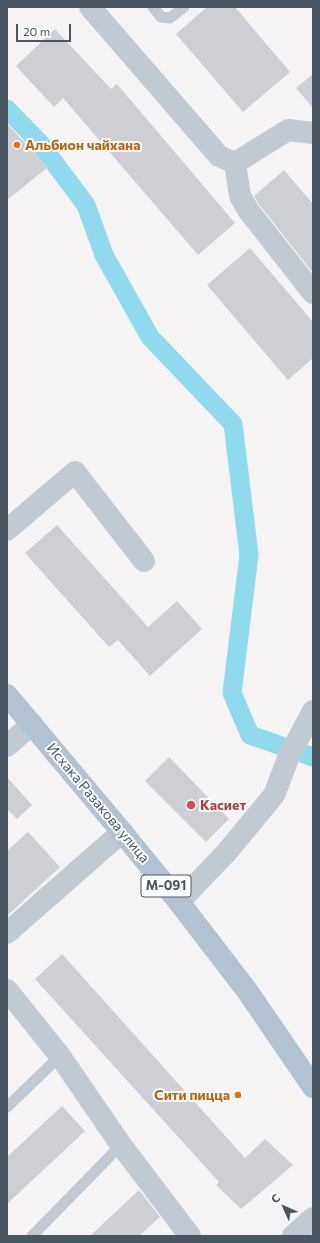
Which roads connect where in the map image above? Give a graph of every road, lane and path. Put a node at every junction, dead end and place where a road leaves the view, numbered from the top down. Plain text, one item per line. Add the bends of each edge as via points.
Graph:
1 (90, 7) edge
2 (153, 7) edge
3 (184, 7) edge
4 (313, 133) edge
5 (235, 163) junction
6 (313, 293) edge
7 (7, 530) edge
8 (144, 561) dead end
9 (7, 695) edge
10 (313, 711) edge
11 (32, 724) junction
12 (7, 746) edge
13 (122, 832) junction
14 (179, 902) junction
15 (7, 933) edge
16 (7, 990) edge
17 (60, 1056) junction
18 (313, 1087) edge
19 (7, 1106) edge
20 (121, 1146) junction
21 (313, 1218) edge
22 (32, 1236) edge
23 (190, 1236) edge
24 (292, 1236) edge

1 - 5 street via 220,156
2 - 3 lane via 161,16 170,18
4 - 5 street via 288,130
5 - 6 street via 240,196 248,210
7 - 8 street via 75,472
9 - 11 main road, Исхака Разакова улица / М-091
10 - 14 street via 293,749 274,795 226,853
11 - 12 street
11 - 13 main road, Исхака Разакова улица / М-091
13 - 14 main road, Исхака Разакова улица / М-091
13 - 15 street
14 - 18 main road, Исхака Разакова улица / М-091 via 248,992
16 - 17 street
17 - 19 lane
17 - 20 street
20 - 22 lane
20 - 23 street
21 - 24 street

